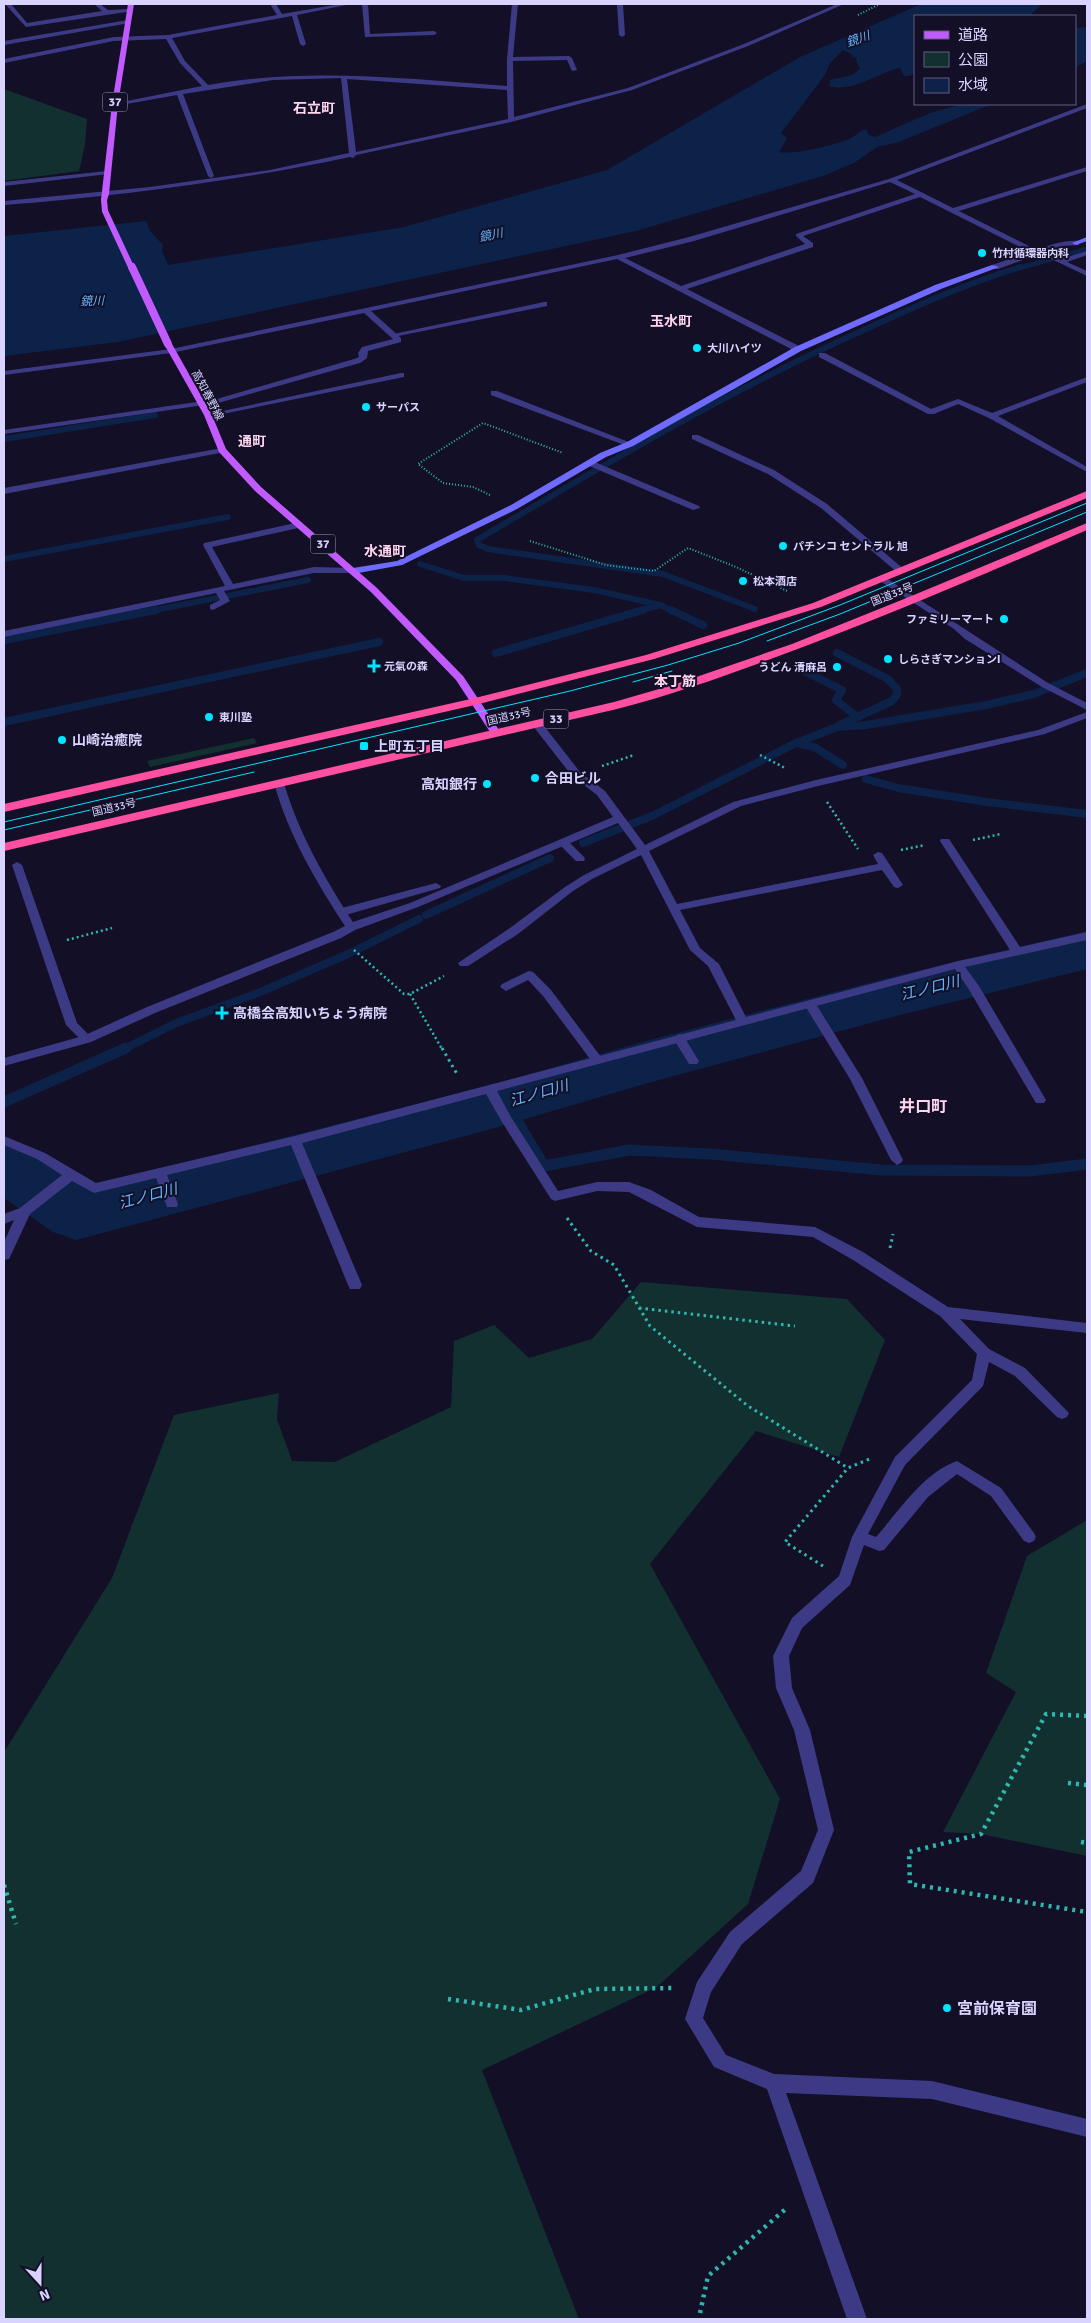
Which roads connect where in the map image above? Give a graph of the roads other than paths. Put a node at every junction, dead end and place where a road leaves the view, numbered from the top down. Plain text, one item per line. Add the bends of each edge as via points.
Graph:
1 (8, 4) edge
2 (96, 4) edge
3 (131, 4) edge
4 (274, 4) edge
5 (348, 4) edge
6 (365, 4) edge
7 (515, 4) edge
8 (620, 4) edge
9 (841, 4) edge
10 (313, 7) edge
11 (130, 11) junction
12 (107, 12) junction
13 (294, 13) junction
14 (280, 15) junction
15 (128, 22) junction
16 (434, 33) dead end
17 (622, 35) dead end
18 (168, 37) junction
19 (126, 38) junction
20 (4, 43) edge
21 (304, 44) dead end
22 (510, 59) junction
23 (4, 61) edge
24 (574, 70) dead end
25 (344, 77) junction
26 (205, 86) junction
27 (510, 88) junction
28 (180, 94) junction
29 (115, 104) junction
30 (1087, 106) edge
31 (511, 120) junction
32 (353, 156) junction
33 (1087, 169) edge
34 (270, 172) junction
35 (107, 173) junction
36 (211, 176) junction
37 (891, 180) junction
38 (4, 184) edge
39 (150, 190) junction
40 (920, 195) junction
41 (105, 197) junction
42 (4, 203) edge
43 (951, 210) junction
44 (1087, 239) edge
45 (1076, 243) junction
46 (1036, 252) junction
47 (1087, 253) edge
48 (618, 257) junction
49 (1053, 258) junction
50 (995, 267) junction
51 (1087, 274) edge
52 (680, 288) junction
53 (544, 304) dead end
54 (367, 311) junction
55 (393, 335) junction
56 (169, 348) junction
57 (798, 349) junction
58 (822, 355) dead end
59 (4, 373) edge
60 (401, 375) dead end
61 (1087, 379) edge
62 (494, 393) dead end
63 (201, 404) junction
64 (208, 415) junction
65 (992, 416) junction
66 (4, 432) edge
67 (695, 437) dead end
68 (630, 444) junction
69 (222, 450) junction
70 (1087, 460) edge
71 (590, 463) junction
72 (1077, 464) junction
73 (1087, 470) edge
74 (4, 491) edge
75 (1087, 494) edge
76 (696, 508) dead end
77 (300, 526) junction
78 (1087, 526) edge
79 (353, 571) junction
80 (901, 571) junction
81 (883, 579) junction
82 (230, 586) junction
83 (218, 589) junction
84 (915, 600) junction
85 (213, 607) dead end
86 (4, 634) edge
87 (475, 701) junction
88 (1087, 707) edge
89 (1087, 715) edge
90 (536, 724) junction
91 (496, 733) junction
92 (279, 782) junction
93 (4, 808) edge
94 (621, 820) junction
95 (945, 841) dead end
96 (563, 842) junction
97 (4, 847) edge
98 (644, 850) junction
99 (878, 855) dead end
100 (580, 859) dead end
101 (17, 865) dead end
102 (885, 866) junction
103 (898, 885) dead end
104 (436, 886) dead end
105 (674, 908) junction
106 (342, 912) junction
107 (351, 927) junction
108 (1087, 936) edge
109 (1017, 950) junction
110 (464, 963) road end
111 (960, 968) junction
112 (506, 987) dead end
113 (810, 1004) junction
114 (742, 1022) junction
115 (88, 1039) junction
116 (682, 1042) junction
117 (597, 1060) junction
118 (693, 1061) dead end
119 (4, 1062) edge
120 (492, 1093) junction
121 (1040, 1100) dead end
122 (4, 1140) edge
123 (297, 1144) junction
124 (897, 1160) dead end
125 (162, 1177) junction
126 (67, 1178) junction
127 (172, 1204) dead end
128 (24, 1211) junction
129 (4, 1219) edge
130 (4, 1255) edge
131 (355, 1285) dead end
132 (945, 1312) junction
133 (1087, 1328) edge
134 (984, 1353) junction
135 (1062, 1413) dead end
136 (860, 1537) junction
137 (1029, 1537) dead end
138 (774, 2083) junction
139 (1087, 2128) edge
140 (858, 2319) edge

1 - 12 street via 26,25
2 - 12 street
3 - 11 main road, 高知春野線 / 37
4 - 14 street
5 - 10 street
6 - 16 street via 368,36
7 - 22 street
8 - 17 street
9 - 31 street via 746,45 630,89
10 - 13 street
11 - 12 street
11 - 15 main road, 高知春野線 / 37
13 - 14 street
13 - 21 street
14 - 18 street
15 - 19 main road, 高知春野線 / 37
15 - 20 street
18 - 19 street
18 - 26 street via 182,62
19 - 23 street
19 - 29 main road, 高知春野線 / 37
22 - 24 street via 569,58
22 - 27 street
25 - 26 street via 274,78
25 - 27 street
25 - 32 street
26 - 28 street
27 - 31 street
28 - 29 street
28 - 36 street
29 - 35 main road, 高知春野線 / 37
30 - 37 street
31 - 32 street
32 - 34 street
33 - 43 street
34 - 36 street via 247,170
34 - 39 street
35 - 38 street
35 - 41 main road, 高知春野線 / 37
36 - 39 street via 158,184
37 - 40 street
37 - 48 street
39 - 41 street
40 - 43 street
40 - 52 street via 798,235 810,245
41 - 42 street
41 - 56 main road, 高知春野線 / 37, bridge via 105,211
43 - 46 street
44 - 45 street
45 - 46 street
45 - 49 street
46 - 50 street
47 - 49 street
48 - 52 street
48 - 54 street
49 - 50 street
49 - 51 street
50 - 57 street via 938,287
52 - 57 street
53 - 55 street
54 - 55 street
54 - 56 street
55 - 63 street via 398,340 365,349 363,358 357,361
56 - 59 street
56 - 63 main road, 高知春野線 / 37
57 - 68 street
58 - 65 street via 931,412 958,401
60 - 64 street
61 - 65 street
62 - 68 street
63 - 64 main road, 高知春野線 / 37
63 - 66 street
64 - 69 main road, 高知春野線 / 37
65 - 72 street
67 - 80 street via 771,472 824,506
68 - 71 street
69 - 74 street
69 - 77 main road, 高知春野線 / 37 via 258,489
70 - 72 street
71 - 76 street
71 - 79 street via 514,507 399,563
72 - 73 street
75 - 80 highway, 国道33号
77 - 79 main road, 高知春野線 / 37
77 - 82 street via 207,545
78 - 84 highway, 国道33号 / 33
79 - 82 street via 314,570
79 - 87 main road, 高知春野線 / 37 via 460,678
80 - 81 highway, 国道33号
81 - 84 street
81 - 87 highway, 国道33号 via 817,605 650,657
82 - 83 street
83 - 85 street via 225,601
83 - 86 street
84 - 88 street via 1045,685
84 - 90 highway, 国道33号 / 33 via 734,670
87 - 91 main road, 高知春野線 / 37
87 - 93 highway, 国道33号
89 - 98 street via 1041,732 737,804
90 - 91 highway, 国道33号 / 33
90 - 94 street via 576,774 600,793
91 - 92 highway, 国道33号 / 33
92 - 97 highway, 国道33号 / 33
92 - 106 street via 286,808 326,889
94 - 96 street
94 - 98 street
95 - 109 street
96 - 100 street
96 - 107 street via 414,905
98 - 105 street
98 - 110 street via 588,877
99 - 102 street
101 - 115 street via 72,1025
102 - 103 street
102 - 105 street
104 - 106 street
105 - 114 street via 696,950 713,964
106 - 107 street
107 - 115 street
108 - 109 street
109 - 111 street
111 - 113 street
111 - 121 street
112 - 117 street via 529,975 547,993
113 - 114 street
113 - 124 street via 856,1078
114 - 116 street
115 - 119 street
116 - 117 street
116 - 118 street
117 - 120 street
120 - 123 street via 469,1094
120 - 132 street via 556,1196 605,1185 623,1186 639,1190 696,1222 815,1232
122 - 126 street via 41,1156
123 - 125 street
123 - 131 street
125 - 126 street via 94,1188
125 - 127 street
126 - 128 street
128 - 129 street
128 - 130 street
132 - 133 street
132 - 134 street
134 - 135 street via 1020,1372
134 - 136 street via 978,1382 900,1461
136 - 137 street via 879,1545 921,1493 957,1467 996,1492
136 - 138 street via 845,1580 797,1623 782,1656 784,1688 802,1730 826,1830 807,1877 736,1938 703,1988 694,2019 720,2061
138 - 139 street via 932,2090
138 - 140 street

